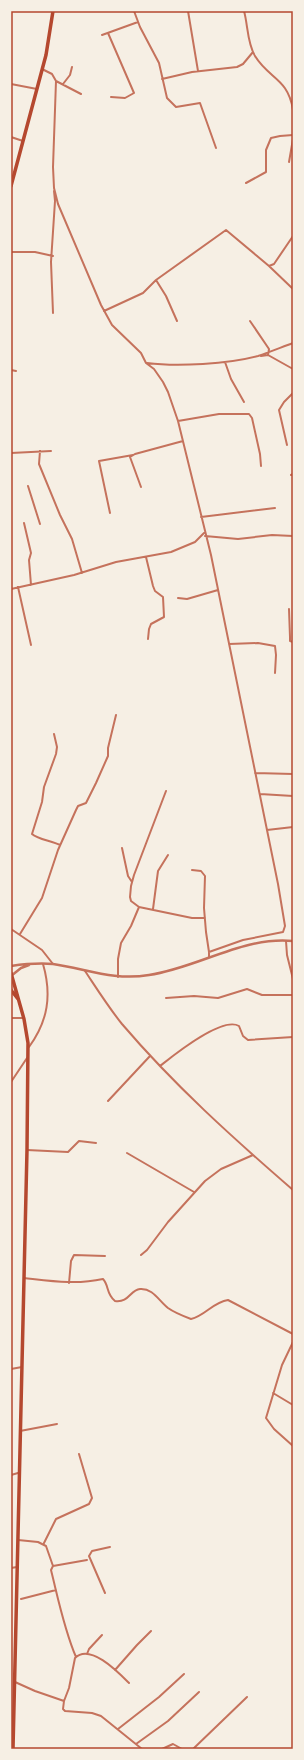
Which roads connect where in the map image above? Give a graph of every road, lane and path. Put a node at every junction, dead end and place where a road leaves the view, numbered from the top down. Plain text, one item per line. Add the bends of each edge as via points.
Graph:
1 (53, 11) edge
2 (134, 11) edge
3 (188, 11) edge
4 (244, 11) edge
5 (138, 22) junction
6 (108, 33) junction
7 (102, 35) dead end
8 (253, 52) junction
9 (72, 67) dead end
10 (42, 69) junction
11 (198, 71) junction
12 (162, 79) junction
13 (56, 81) junction
14 (11, 84) edge
15 (63, 84) junction
16 (37, 89) junction
17 (81, 94) dead end
18 (112, 97) dead end
19 (292, 100) edge
20 (293, 110) edge
21 (293, 135) edge
22 (11, 137) edge
23 (293, 139) edge
24 (23, 141) junction
25 (216, 148) dead end
26 (289, 162) dead end
27 (11, 168) edge
28 (16, 169) junction
29 (246, 183) dead end
30 (11, 186) edge
31 (54, 188) junction
32 (293, 236) edge
33 (11, 252) edge
34 (53, 256) junction
35 (269, 266) junction
36 (156, 280) junction
37 (293, 289) edge
38 (104, 311) junction
39 (53, 313) dead end
40 (177, 321) dead end
41 (250, 322) dead end
42 (293, 343) edge
43 (268, 354) junction
44 (225, 362) junction
45 (146, 363) junction
46 (11, 370) edge
47 (293, 370) edge
48 (16, 371) dead end
49 (293, 393) edge
50 (244, 402) dead end
51 (178, 421) junction
52 (183, 441) junction
53 (286, 445) dead end
54 (40, 451) junction
55 (50, 451) dead end
56 (11, 453) edge
57 (133, 455) junction
58 (261, 466) dead end
59 (28, 486) dead end
60 (141, 487) dead end
61 (275, 508) dead end
62 (110, 513) dead end
63 (201, 517) junction
64 (24, 523) dead end
65 (40, 524) dead end
66 (205, 534) junction
67 (293, 536) edge
68 (146, 557) junction
69 (82, 573) junction
70 (31, 585) junction
71 (18, 587) junction
72 (11, 589) edge
73 (218, 590) junction
74 (178, 598) dead end
75 (289, 609) dead end
76 (148, 639) dead end
77 (293, 642) edge
78 (229, 644) junction
79 (30, 645) dead end
80 (275, 673) dead end
81 (116, 715) dead end
82 (54, 734) dead end
83 (256, 773) junction
84 (293, 774) edge
85 (166, 791) dead end
86 (260, 794) junction
87 (293, 796) edge
88 (293, 827) edge
89 (267, 830) junction
90 (60, 845) junction
91 (122, 848) dead end
92 (168, 855) dead end
93 (192, 870) dead end
94 (132, 882) junction
95 (138, 906) junction
96 (153, 909) junction
97 (205, 918) junction
98 (11, 930) edge
99 (20, 934) junction
100 (286, 940) junction
101 (293, 941) edge
102 (210, 952) junction
103 (209, 958) junction
104 (31, 964) junction
105 (43, 964) junction
106 (53, 964) junction
107 (11, 966) edge
108 (85, 972) junction
109 (11, 975) edge
110 (118, 976) junction
111 (293, 979) edge
112 (11, 990) edge
113 (293, 995) edge
114 (166, 998) dead end
115 (19, 1000) junction
116 (11, 1018) edge
117 (24, 1019) junction
118 (293, 1037) edge
119 (28, 1050) junction
120 (150, 1056) junction
121 (27, 1057) junction
122 (160, 1066) junction
123 (11, 1082) edge
124 (108, 1101) dead end
125 (96, 1143) dead end
126 (27, 1150) junction
127 (127, 1153) dead end
128 (253, 1155) junction
129 (293, 1190) edge
130 (194, 1192) junction
131 (141, 1255) dead end
132 (105, 1256) dead end
133 (24, 1278) junction
134 (69, 1282) junction
135 (293, 1334) edge
136 (293, 1342) edge
137 (22, 1367) junction
138 (11, 1369) edge
139 (273, 1393) junction
140 (293, 1405) edge
141 (58, 1424) dead end
142 (20, 1431) junction
143 (293, 1446) edge
144 (79, 1454) dead end
145 (20, 1473) junction
146 (11, 1475) edge
147 (18, 1540) junction
148 (44, 1543) junction
149 (110, 1547) dead end
150 (87, 1560) dead end
151 (54, 1566) junction
152 (17, 1567) junction
153 (11, 1568) edge
154 (56, 1590) junction
155 (105, 1593) dead end
156 (21, 1599) dead end
157 (151, 1631) dead end
158 (102, 1635) dead end
159 (87, 1654) junction
160 (76, 1657) junction
161 (13, 1664) edge
162 (115, 1670) junction
163 (184, 1674) dead end
164 (15, 1682) junction
165 (129, 1683) dead end
166 (199, 1692) dead end
167 (247, 1697) dead end
168 (64, 1701) junction
169 (118, 1729) junction
170 (12, 1730) edge
171 (136, 1744) junction
172 (13, 1749) edge
173 (142, 1749) edge
174 (162, 1749) edge
175 (182, 1749) edge
176 (193, 1749) edge

1 - 10 main road
2 - 5 street
3 - 11 street
4 - 8 street
5 - 6 street
5 - 12 street via 156,54
6 - 7 street
6 - 18 street via 134,93 125,98
8 - 11 street via 237,67
8 - 19 street via 283,85
9 - 15 street
10 - 13 street via 52,74
10 - 16 main road
11 - 12 street
12 - 25 street via 167,98 172,104 179,107 200,103
13 - 15 street
13 - 31 street
14 - 16 street
15 - 17 street
16 - 24 main road
19 - 20 street
21 - 29 street via 271,138 266,150 266,172
22 - 24 street
23 - 26 street
24 - 28 main road
27 - 28 street
28 - 30 main road
31 - 34 street
31 - 38 street via 58,204
32 - 35 street via 274,264
33 - 34 street via 34,252
34 - 39 street
35 - 36 street via 226,230
35 - 37 street
36 - 38 street via 143,293
36 - 40 street
38 - 45 street via 112,325 141,353
41 - 43 street via 269,349
42 - 43 street
43 - 44 street
43 - 47 street
44 - 45 street via 171,365
44 - 50 street
45 - 51 street via 154,369 166,387
46 - 48 street
49 - 53 street via 280,410
51 - 52 street
51 - 58 street via 220,414 249,414 252,418
52 - 57 street
52 - 63 street
54 - 55 street
54 - 56 street
54 - 69 street via 39,464 72,539
57 - 60 street via 130,457
57 - 62 street via 99,461
59 - 65 street
61 - 63 street
63 - 66 street
64 - 70 street via 31,553
66 - 67 street via 238,539 272,535
66 - 68 street via 187,546
66 - 73 street
68 - 69 street via 116,562
68 - 76 street via 154,589 163,597 164,616 151,624
69 - 70 street
70 - 71 street
71 - 72 street
71 - 79 street
73 - 74 street via 187,599
73 - 78 street
75 - 77 street via 290,641
78 - 80 street via 258,643 275,646
78 - 83 street
81 - 90 street via 108,756 87,801 78,806
82 - 90 street via 56,754 44,787 32,834
83 - 84 street
83 - 86 street
85 - 94 street
86 - 87 street
86 - 89 street
88 - 89 street
89 - 102 street via 284,929 280,933 250,938
90 - 99 street via 42,898
91 - 94 street via 128,876
92 - 96 street via 158,872
93 - 97 street via 201,871 205,876
94 - 95 street via 131,901
95 - 96 street
95 - 110 street via 121,943
96 - 97 street via 192,918
97 - 102 street
98 - 99 street
99 - 106 street via 42,950
100 - 101 street
100 - 103 street via 247,945
100 - 111 street
102 - 103 street
103 - 110 street via 166,972
104 - 105 street
104 - 107 street
104 - 109 street
105 - 106 street
105 - 119 street via 48,988 47,1010 41,1028
106 - 108 street
108 - 110 street
108 - 120 street via 121,1022
109 - 115 main road
112 - 115 main road
113 - 114 street via 262,995 247,989 218,998
115 - 117 main road
116 - 117 street
117 - 119 main road
118 - 122 street via 248,1040 235,1024 214,1030 192,1041
119 - 121 main road
120 - 122 street
120 - 124 street
121 - 123 street
121 - 126 main road
122 - 128 street
125 - 126 street via 79,1141 68,1152
126 - 133 main road
127 - 130 street
128 - 129 street
128 - 130 street via 221,1169
130 - 131 street via 148,1250
132 - 134 street via 74,1255 71,1260
133 - 134 street
133 - 137 main road
134 - 135 street via 93,1282 103,1279 115,1301 127,1299 137,1290 143,1290 156,1295 168,1307 191,1319 217,1303 228,1300
136 - 139 street
137 - 138 street
137 - 142 main road
139 - 140 street
139 - 143 street via 266,1418
141 - 142 street
142 - 145 main road
144 - 148 street via 92,1498 89,1504 56,1519
145 - 146 street
145 - 147 main road
147 - 148 street
147 - 152 main road
148 - 151 street
149 - 155 street via 92,1551 89,1556
150 - 151 street
151 - 154 street via 51,1570
152 - 153 street
152 - 161 main road
154 - 156 street
154 - 160 street
157 - 162 street
158 - 159 street
159 - 160 street
159 - 162 street via 98,1657
160 - 168 street
161 - 164 main road
162 - 165 street
163 - 169 street via 159,1698
164 - 168 street
164 - 170 main road
166 - 171 street via 168,1721
167 - 176 street
168 - 169 street via 64,1711 92,1713 101,1716
169 - 171 street
170 - 172 main road
171 - 173 street
174 - 175 street via 174,1744

